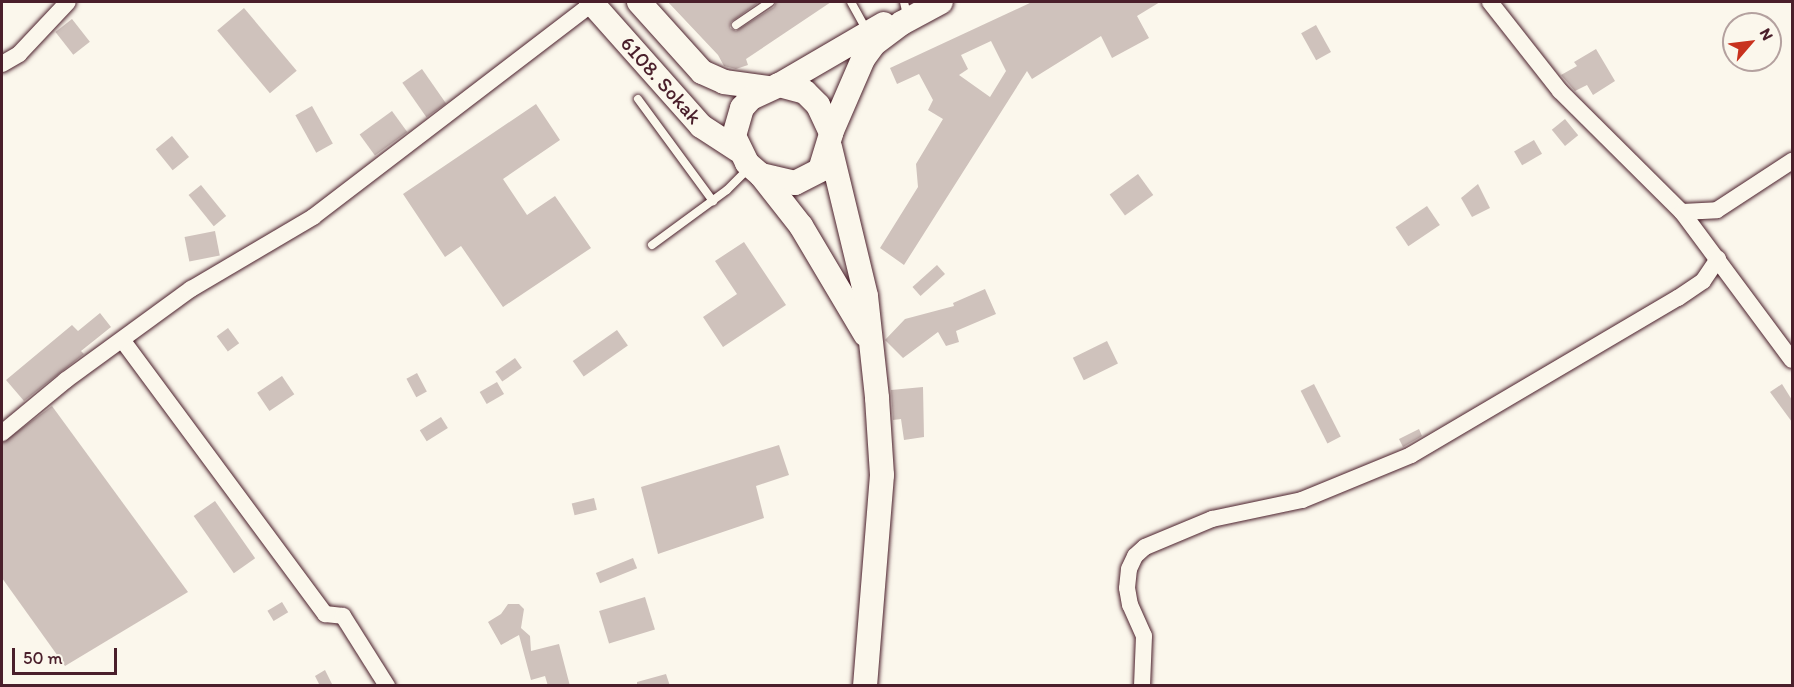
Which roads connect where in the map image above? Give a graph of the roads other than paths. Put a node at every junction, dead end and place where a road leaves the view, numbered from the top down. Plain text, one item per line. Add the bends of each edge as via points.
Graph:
1 (68, 2) edge
2 (592, 2) edge
3 (640, 2) edge
4 (770, 2) edge
5 (851, 2) edge
6 (940, 2) edge
7 (1490, 2) edge
8 (911, 5) edge
9 (736, 25) dead end
10 (868, 33) junction
11 (2, 64) edge
12 (773, 87) junction
13 (638, 99) dead end
14 (830, 140) junction
15 (1792, 161) edge
16 (750, 164) junction
17 (712, 201) junction
18 (1682, 212) junction
19 (652, 245) dead end
20 (1718, 259) junction
21 (123, 341) junction
22 (869, 341) junction
23 (1792, 360) edge
24 (2, 432) edge
25 (387, 686) edge
26 (865, 686) edge
27 (1142, 686) edge

1 - 11 street via 19,54
2 - 16 main road, 6108. Sokak via 701,126
2 - 21 street via 314,217 191,289
3 - 12 main road, 6108. Sokak via 702,72 724,82
4 - 9 lane
5 - 10 lane
6 - 14 main road via 874,44 850,87
7 - 18 street via 1560,91
8 - 10 main road
10 - 12 main road
12 - 14 main road via 805,92 818,105
12 - 16 main road via 742,108 734,136
13 - 17 lane
14 - 16 main road via 820,170 795,183
14 - 22 main road via 866,296
15 - 18 street via 1717,210
16 - 17 lane
16 - 22 main road via 801,226
17 - 19 lane
18 - 20 street
20 - 23 street
20 - 27 street via 1704,280 1678,298 1411,455 1302,500 1212,519 1145,547 1129,569 1127,588 1144,636
21 - 24 street via 66,380
21 - 25 street via 324,614 343,616
22 - 26 main road via 882,475

